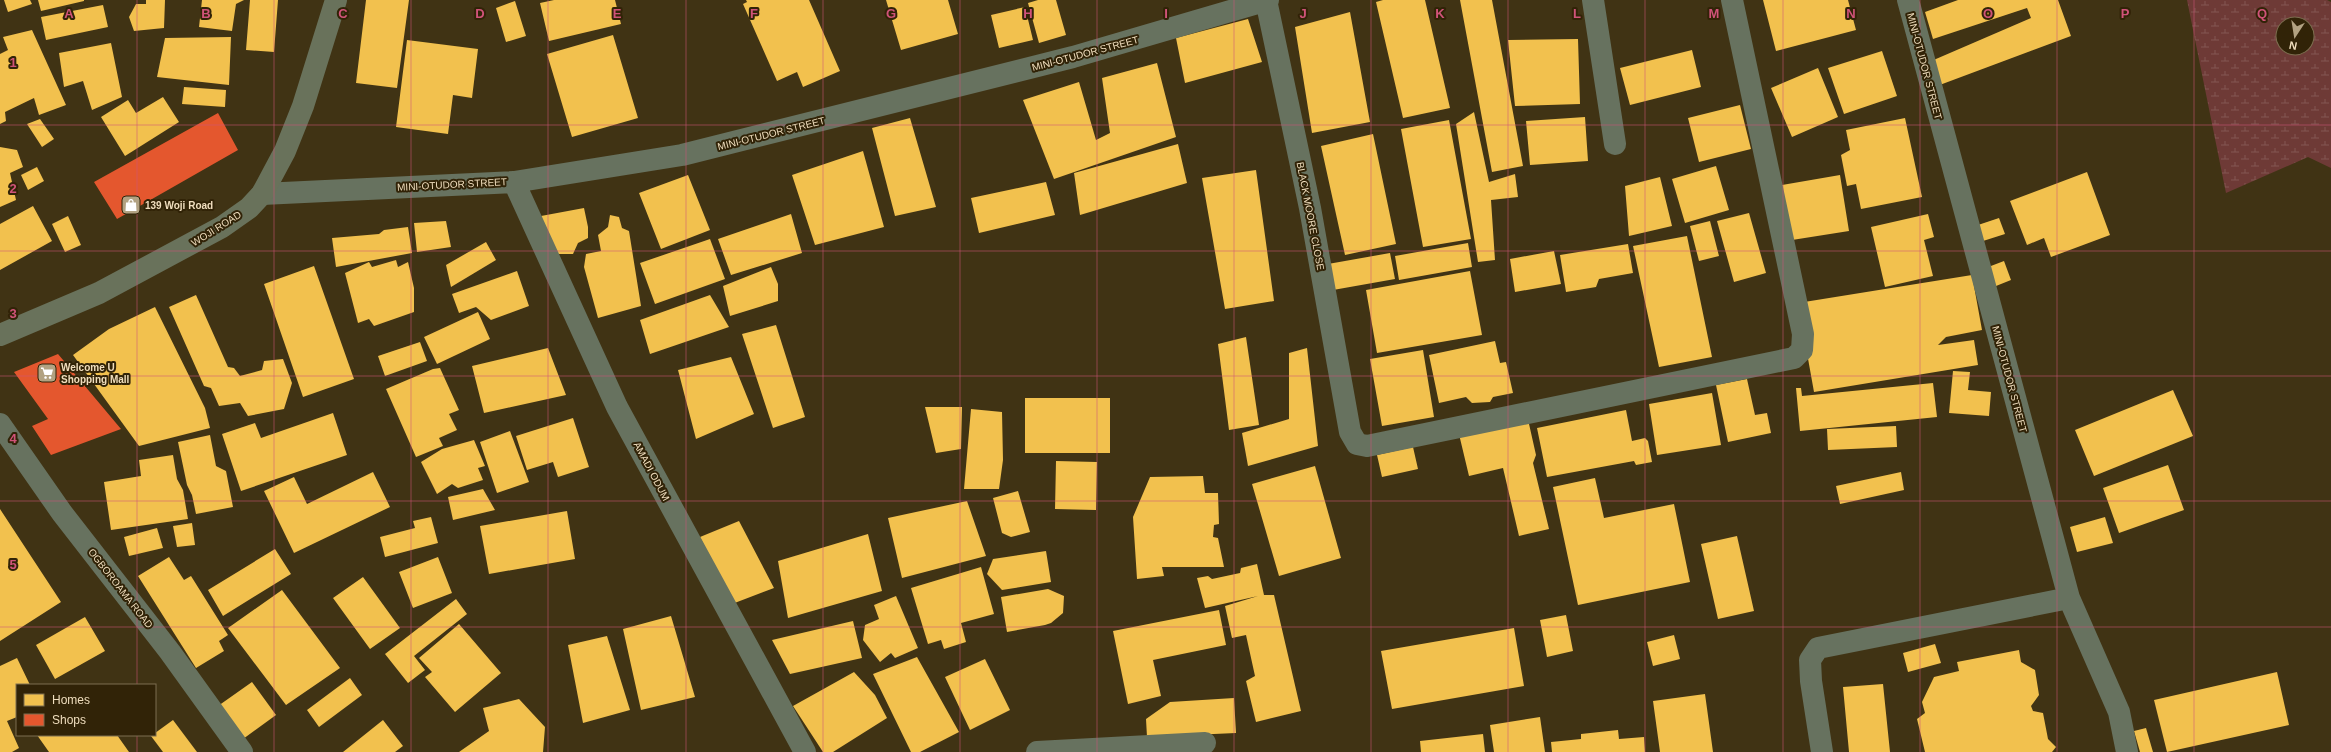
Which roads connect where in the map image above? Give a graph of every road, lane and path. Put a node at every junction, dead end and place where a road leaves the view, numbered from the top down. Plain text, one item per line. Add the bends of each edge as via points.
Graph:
1 (336, 0) edge
2 (1267, 0) edge
3 (1593, 0) edge
4 (1732, 0) edge
5 (1908, 0) edge
6 (1615, 144) dead end
7 (514, 182) junction
8 (262, 194) junction
9 (0, 335) edge
10 (0, 424) edge
11 (2069, 598) junction
12 (1205, 743) dead end
13 (242, 752) edge
14 (805, 752) edge
15 (1037, 752) edge
16 (1822, 752) edge
17 (2127, 752) edge

1 - 8 main road, WOJI ROAD via 303,106 285,151
2 - 4 street, BLACK MOORE CLOSE via 1310,208 1350,432 1357,444 1367,446 1794,358 1802,350 1804,334
2 - 7 street, MINI-OTUDOR STREET via 1073,57 682,155
3 - 6 street
5 - 11 street, MINI-OTUDOR STREET
7 - 8 street, MINI-OTUDOR STREET
7 - 14 street, AMADI ODUM via 617,407
8 - 9 main road, WOJI ROAD via 249,208 222,227 154,265 99,294
10 - 13 street, OGBOROAMA ROAD via 62,513 170,652
11 - 16 street via 1818,648 1810,660
11 - 17 street, MINI-OTUDOR STREET via 2119,712
12 - 15 street

